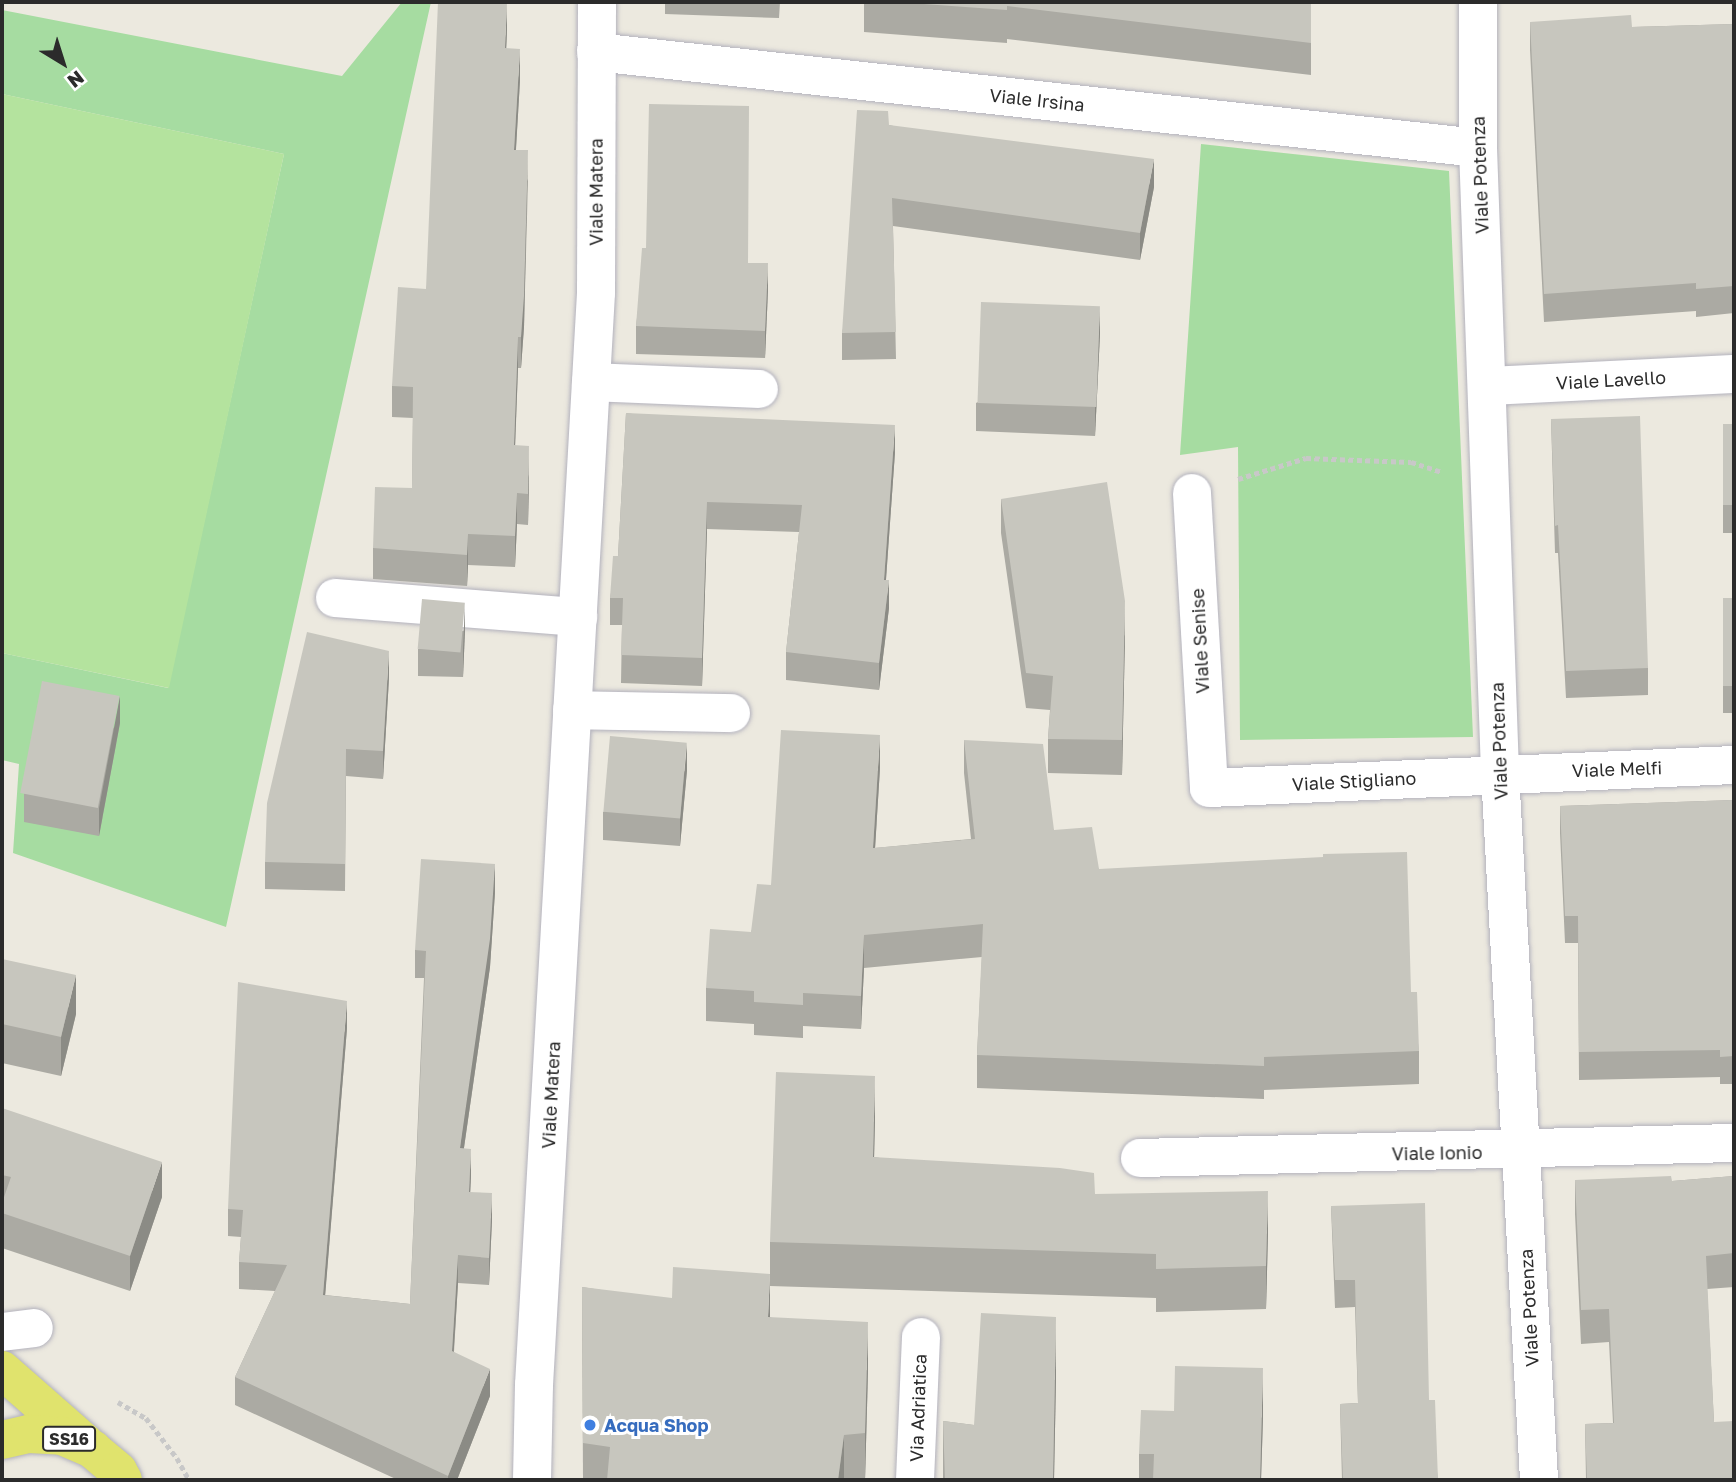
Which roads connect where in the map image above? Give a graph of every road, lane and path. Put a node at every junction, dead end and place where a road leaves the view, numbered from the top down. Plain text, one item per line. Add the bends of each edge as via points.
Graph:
1 (597, 2) edge
2 (1478, 2) edge
3 (596, 52) junction
4 (1478, 148) junction
5 (1734, 374) edge
6 (592, 382) junction
7 (1488, 386) junction
8 (759, 389) dead end
9 (1491, 490) junction
10 (1192, 493) joint
11 (335, 598) dead end
12 (578, 617) junction
13 (572, 710) junction
14 (731, 713) dead end
15 (1734, 765) edge
16 (1500, 773) junction
17 (1209, 788) joint
18 (1734, 1143) edge
19 (1520, 1151) junction
20 (1140, 1158) dead end
21 (921, 1336) dead end
22 (2, 1370) edge
23 (2, 1440) edge
24 (92, 1449) junction
25 (123, 1480) edge
26 (533, 1480) edge
27 (915, 1480) edge
28 (1539, 1480) edge

1 - 3 street, Viale Matera
2 - 4 street, Viale Potenza
3 - 4 street, Viale Irsina
3 - 6 street, Viale Matera
4 - 7 street, Viale Potenza
5 - 7 street, Viale Lavello
6 - 8 street
6 - 12 street, Viale Matera
7 - 9 street, Viale Potenza
9 - 10 path via 1411,462 1306,458
9 - 16 street, Viale Potenza
10 - 17 street, Viale Senise
11 - 12 street
12 - 13 street, Viale Matera
13 - 14 street
13 - 26 street, Viale Matera via 535,1371
15 - 16 street, Viale Melfi
16 - 17 street, Viale Stigliano
16 - 19 street, Viale Potenza
18 - 19 street, Viale Ionio
19 - 20 street, Viale Ionio
19 - 28 street, Viale Potenza
21 - 27 street, Via Adriatica
22 - 24 main road
23 - 24 main road, SS16 via 29,1434 62,1436
24 - 25 main road, SS16

